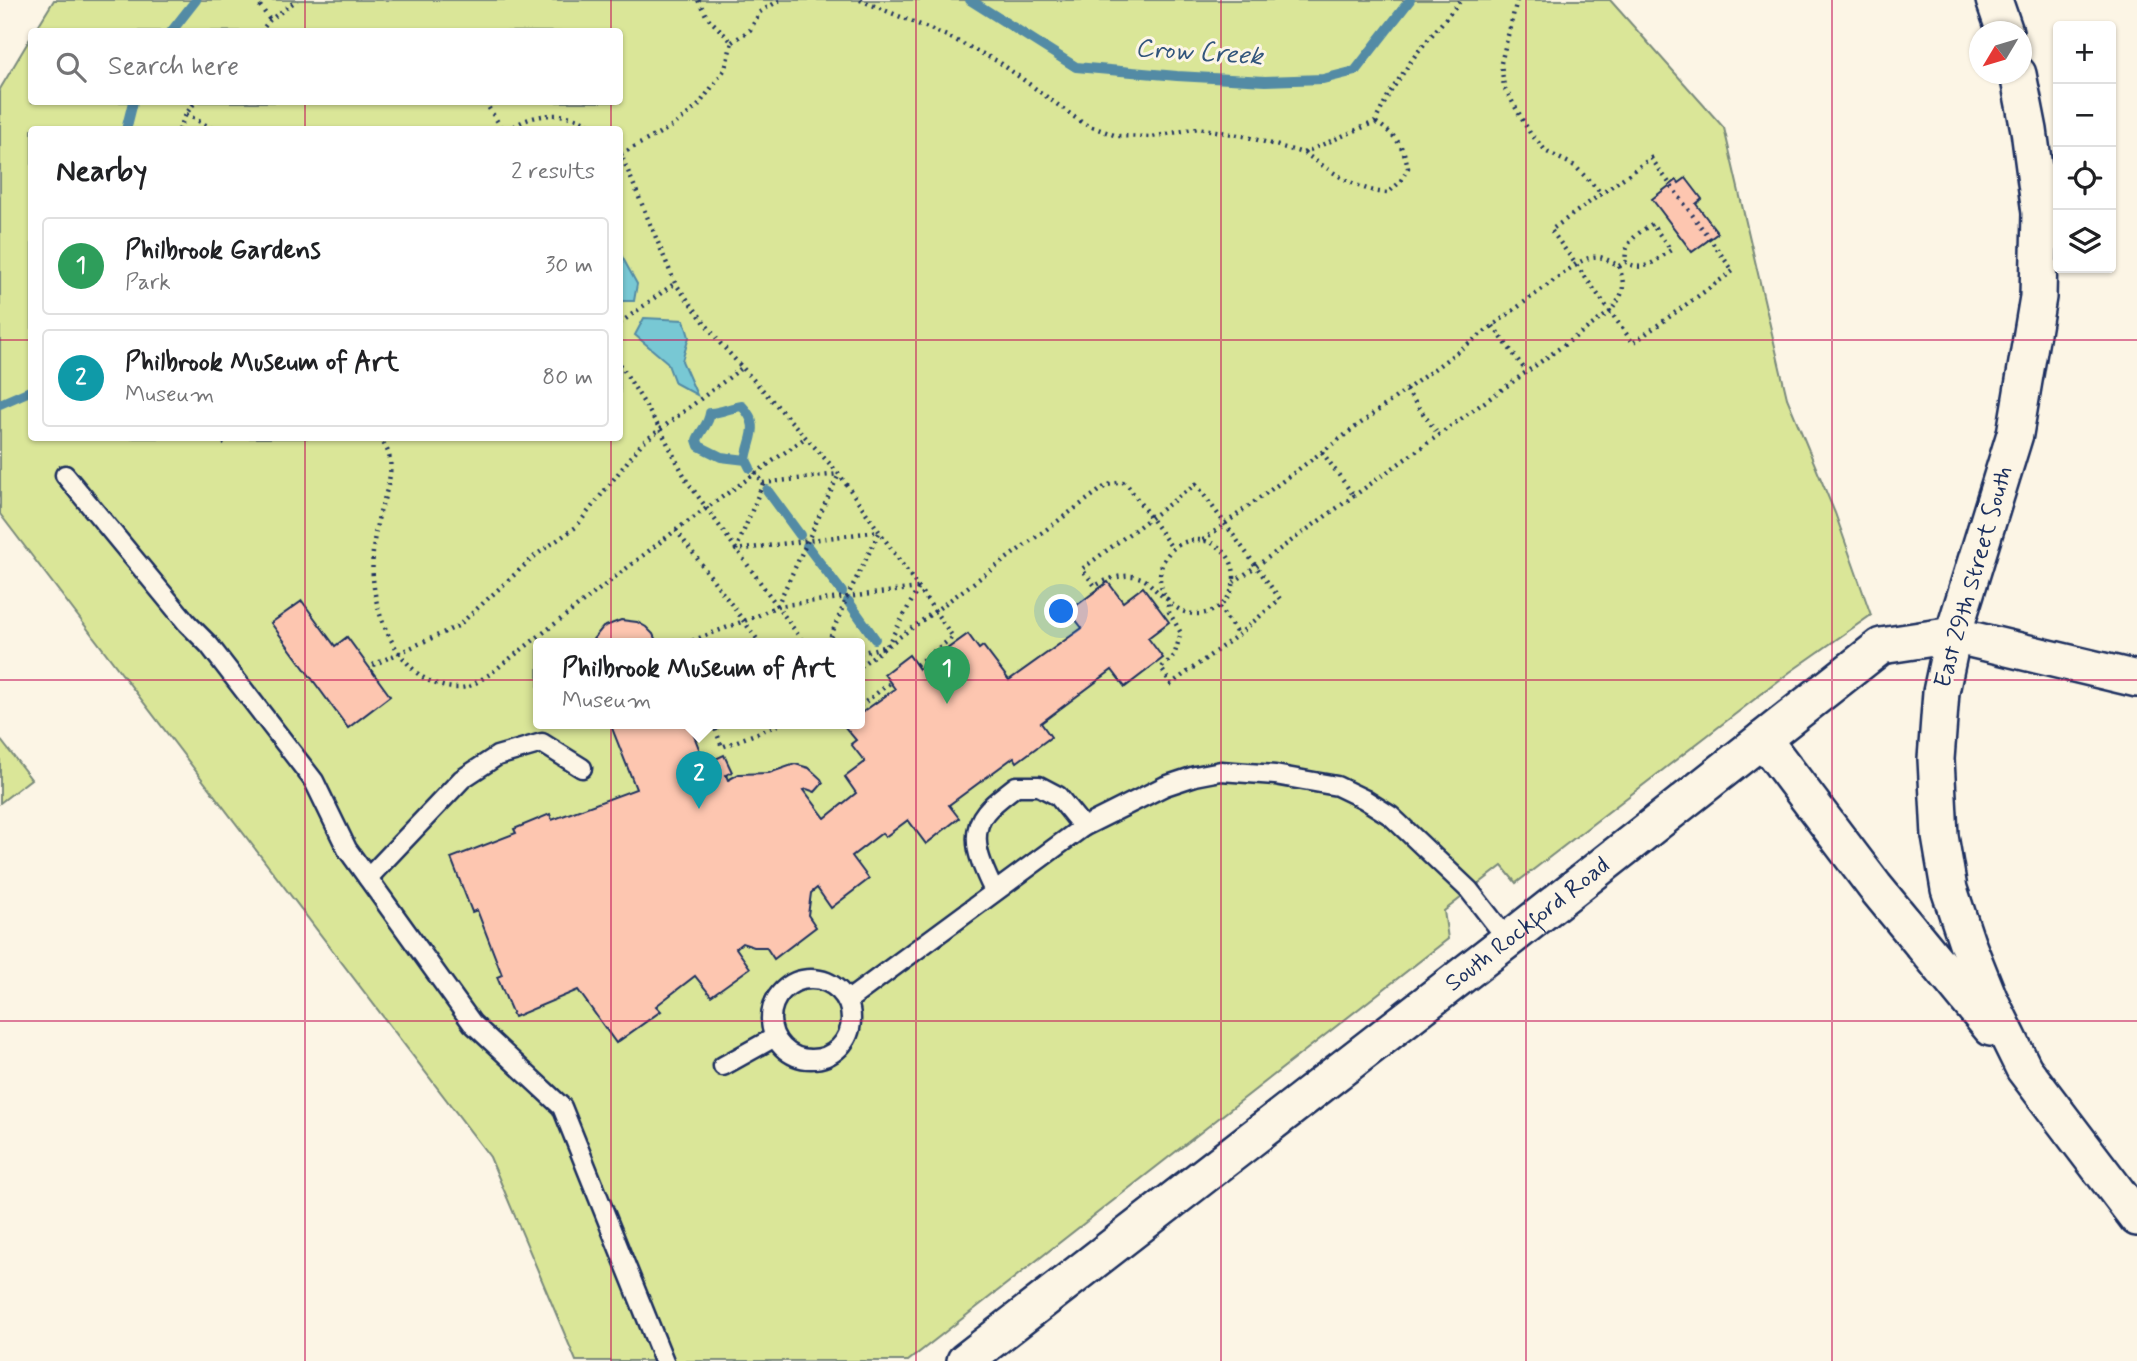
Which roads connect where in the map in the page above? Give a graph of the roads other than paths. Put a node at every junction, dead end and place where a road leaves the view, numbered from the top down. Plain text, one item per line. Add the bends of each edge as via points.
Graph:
1 (1994, 0) edge
2 (2001, 21) edge
3 (2020, 84) edge
4 (65, 475) dead end
5 (1953, 635) junction
6 (2137, 679) edge
7 (1763, 738) junction
8 (582, 768) dead end
9 (1083, 827) junction
10 (368, 878) junction
11 (994, 891) junction
12 (1508, 940) junction
13 (847, 1001) junction
14 (775, 1037) junction
15 (723, 1066) dead end
16 (2024, 1069) junction
17 (2137, 1218) edge
18 (664, 1361) edge
19 (965, 1361) edge

1 - 2 street
3 - 5 street, East 29th Street South via 2040,213 2038,297 2015,434
4 - 10 lane via 209,645 314,781 347,849
5 - 6 street, South Rockford Road
5 - 7 street, South Rockford Road via 1881,646
5 - 16 street, East 29th Street South via 1941,692 1937,745 1940,836 1967,943
7 - 12 street, South Rockford Road
7 - 16 street, East 29th Street South via 1875,887
8 - 10 lane via 542,743 497,756 462,779
9 - 11 lane
9 - 11 lane via 1058,796 1039,786 1016,786 984,814 976,840
9 - 12 lane via 1166,786 1221,771 1337,786 1391,817 1469,890
10 - 18 lane via 472,1023 562,1107
11 - 13 lane
12 - 19 street, South Rockford Road
13 - 14 lane via 850,1028 845,1040 825,1056 800,1058
13 - 14 lane via 831,984 818,979 792,983 774,1003
14 - 15 lane
16 - 17 street, East 29th Street South

